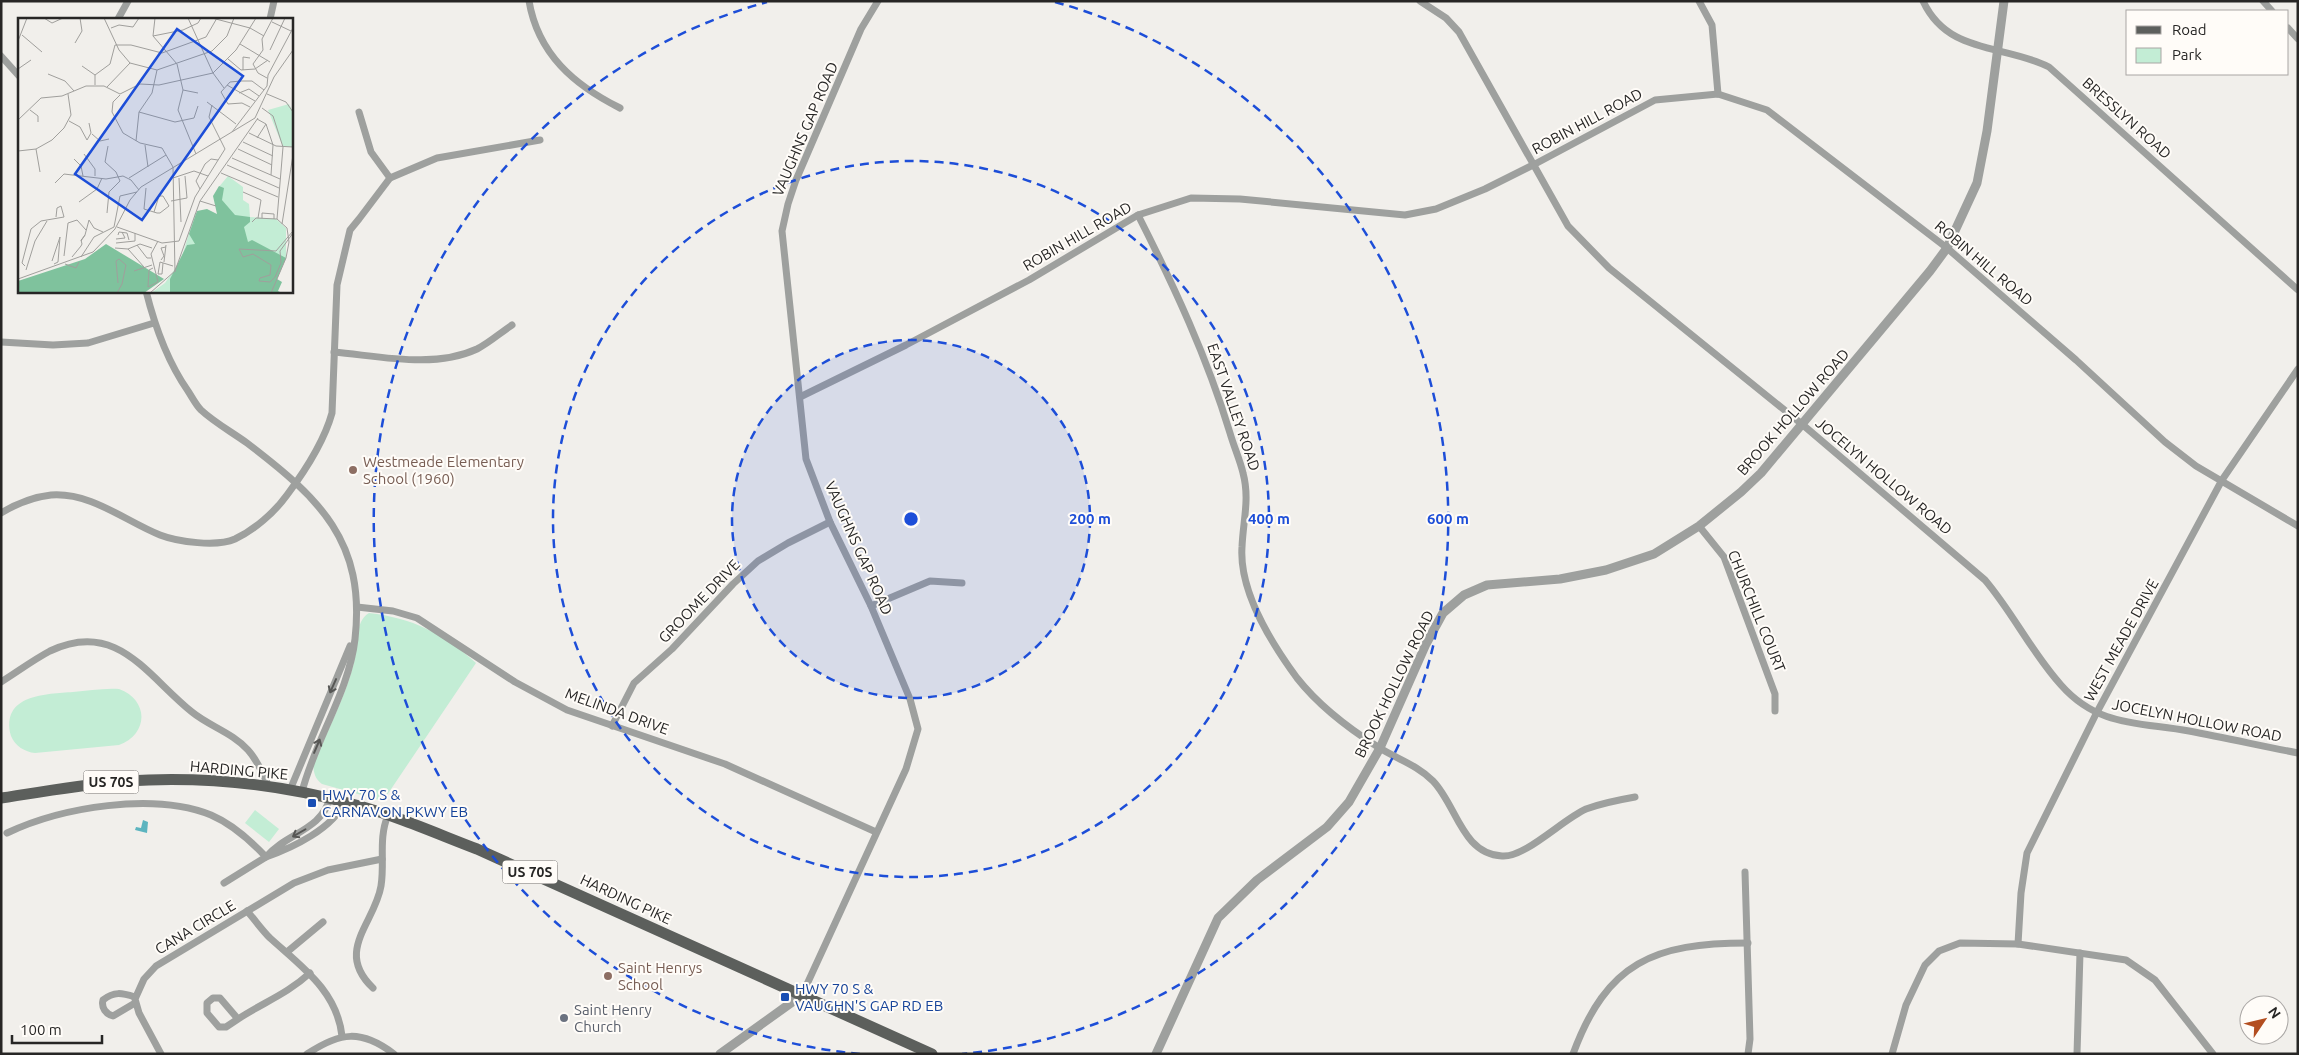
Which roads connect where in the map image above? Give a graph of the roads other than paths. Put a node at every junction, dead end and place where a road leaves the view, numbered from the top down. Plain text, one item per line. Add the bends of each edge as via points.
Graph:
1 (128, 1) edge
2 (274, 1) edge
3 (529, 1) edge
4 (878, 1) edge
5 (1420, 1) edge
6 (1699, 1) edge
7 (1923, 1) edge
8 (2004, 1) edge
9 (119, 18) edge
10 (270, 18) edge
11 (2289, 29) edge
12 (2298, 39) edge
13 (1997, 50) junction
14 (1, 56) edge
15 (18, 75) edge
16 (1718, 94) junction
17 (620, 108) dead end
18 (359, 112) dead end
19 (540, 140) dead end
20 (1536, 164) junction
21 (390, 178) junction
22 (1138, 215) junction
23 (1947, 248) junction
24 (2298, 290) edge
25 (146, 292) edge
26 (154, 323) junction
27 (512, 325) dead end
28 (1, 342) edge
29 (334, 352) junction
30 (2298, 369) edge
31 (800, 397) junction
32 (1802, 426) junction
33 (2222, 480) junction
34 (296, 482) junction
35 (1, 513) edge
36 (830, 522) junction
37 (1699, 526) junction
38 (2298, 526) edge
39 (962, 583) dead end
40 (357, 606) junction
41 (870, 606) junction
42 (356, 624) junction
43 (1, 682) edge
44 (1775, 712) dead end
45 (2096, 714) junction
46 (612, 726) junction
47 (1380, 748) junction
48 (2298, 753) edge
49 (269, 787) junction
50 (290, 790) junction
51 (302, 792) junction
52 (1635, 797) dead end
53 (1, 798) edge
54 (330, 798) junction
55 (344, 802) junction
56 (388, 815) junction
57 (876, 832) junction
58 (7, 833) dead end
59 (266, 856) junction
60 (382, 859) junction
61 (1745, 872) dead end
62 (224, 883) dead end
63 (247, 911) junction
64 (323, 922) dead end
65 (1748, 943) junction
66 (2018, 944) junction
67 (287, 952) junction
68 (2080, 953) junction
69 (310, 973) junction
70 (373, 988) dead end
71 (802, 995) junction
72 (238, 1019) junction
73 (342, 1036) junction
74 (161, 1054) edge
75 (308, 1054) edge
76 (394, 1054) edge
77 (720, 1054) edge
78 (932, 1054) edge
79 (1156, 1054) edge
80 (1573, 1054) edge
81 (1748, 1054) edge
82 (1892, 1054) edge
83 (2077, 1054) edge
84 (2214, 1054) edge

1 - 9 street
2 - 10 street
3 - 17 street via 538,34 551,57 594,94
4 - 31 street, VAUGHNS GAP ROAD via 861,29 796,180 783,229
5 - 20 street, JOCELYN HOLLOW ROAD via 1446,18 1459,32
6 - 16 street via 1712,25
7 - 13 street, BRESSLYN ROAD via 1933,21 1957,39
8 - 13 street, BROOK HOLLOW ROAD
11 - 12 street
13 - 23 street, BROOK HOLLOW ROAD via 1980,169 1974,191
13 - 24 street, BRESSLYN ROAD via 2032,59 2049,68
14 - 15 street
16 - 20 street, ROBIN HILL ROAD via 1655,100
16 - 23 street, ROBIN HILL ROAD via 1767,110
18 - 21 street via 371,152
19 - 21 street via 437,158
20 - 22 street, ROBIN HILL ROAD via 1485,190 1436,209 1405,215 1240,199 1191,198
20 - 32 street, JOCELYN HOLLOW ROAD via 1568,226 1609,268
21 - 29 street via 350,230 337,285
22 - 31 street, ROBIN HILL ROAD via 1029,280
22 - 47 street, EAST VALLEY ROAD via 1180,299 1215,384 1243,472 1247,493 1242,564 1262,620 1274,645 1298,680 1343,724
23 - 32 street, BROOK HOLLOW ROAD
23 - 33 street, ROBIN HILL ROAD via 2165,442 2196,466
25 - 26 street
26 - 28 street via 88,343
26 - 34 street via 174,371 200,409
27 - 29 street via 478,349 461,355 418,360
29 - 34 street via 330,420
30 - 33 street, WEST MEADE DRIVE
31 - 36 street, VAUGHNS GAP ROAD via 806,459
32 - 37 street, BROOK HOLLOW ROAD via 1748,486
32 - 45 street, JOCELYN HOLLOW ROAD via 1985,580 2061,686
33 - 38 street, ROBIN HILL ROAD
33 - 45 street, WEST MEADE DRIVE
34 - 35 street via 277,508 233,540 180,540 160,535 98,503 60,496 50,495 16,504
34 - 40 street via 323,510 343,544 353,571
36 - 41 street, VAUGHNS GAP ROAD
36 - 46 street, GROOME DRIVE via 758,561 733,584 672,649 634,683
37 - 44 street, CHURCHILL COURT via 1724,558 1775,694
37 - 47 street, BROOK HOLLOW ROAD via 1654,554 1606,570 1560,579 1488,585 1464,596 1443,613
39 - 41 street via 930,582
40 - 42 street
40 - 46 street, MELINDA DRIVE via 417,618 530,691 567,710
41 - 57 street, VAUGHNS GAP ROAD via 910,699 918,729 906,769
42 -> 50 street via 347,654
51 -> 42 street via 309,766 344,681 355,642
43 - 49 street via 42,656 65,646 91,642 114,647 136,660 196,715 242,744 255,758
45 - 48 street, JOCELYN HOLLOW ROAD via 2122,722
45 - 66 street, WEST MEADE DRIVE via 2027,853
46 - 57 street, MELINDA DRIVE via 738,770
47 - 52 street, EAST VALLEY ROAD via 1419,768 1447,799 1470,842 1484,853 1503,857 1518,854 1584,810
47 - 79 street, BROOK HOLLOW ROAD via 1349,802 1327,827 1257,880 1218,918
49 - 50 main road, HARDING PIKE / US 70S
49 - 53 main road, HARDING PIKE / US 70S via 202,780 128,781
50 - 51 main road, HARDING PIKE / US 70S
51 - 54 main road, HARDING PIKE / US 70S
54 - 55 main road, HARDING PIKE / US 70S
54 -> 59 street via 319,820 274,847
55 - 56 main road, HARDING PIKE / US 70S
55 - 59 street via 324,828
56 - 60 street via 382,835
56 - 71 main road, HARDING PIKE / US 70S via 477,849
57 - 71 street, VAUGHNS GAP ROAD
58 - 59 street via 40,819 69,812 120,805 170,807 215,817
59 - 62 street
60 - 63 street via 306,878
60 - 70 street via 380,892 356,948 361,969
61 - 65 street
63 - 67 street, CANA CIRCLE
63 - 74 street, CANA CIRCLE via 162,962 144,979 135,1000
64 - 67 street
65 - 80 street via 1715,943 1665,950 1641,962 1615,981 1602,996
65 - 81 street
66 - 68 street
66 - 82 street via 1960,943 1939,951 1925,965 1916,981 1895,1035
67 - 69 street, CANA CIRCLE
68 - 83 street
68 - 84 street via 2126,960 2142,970 2155,980
69 - 72 street via 285,994
69 - 73 street, CANA CIRCLE via 334,1006
71 - 77 street, VAUGHNS GAP ROAD
71 - 78 main road, HARDING PIKE / US 70S
72 - 72 street via 226,1027 219,1027 206,1011 207,1003 213,998 220,998
73 - 75 street
73 - 76 street via 370,1040

